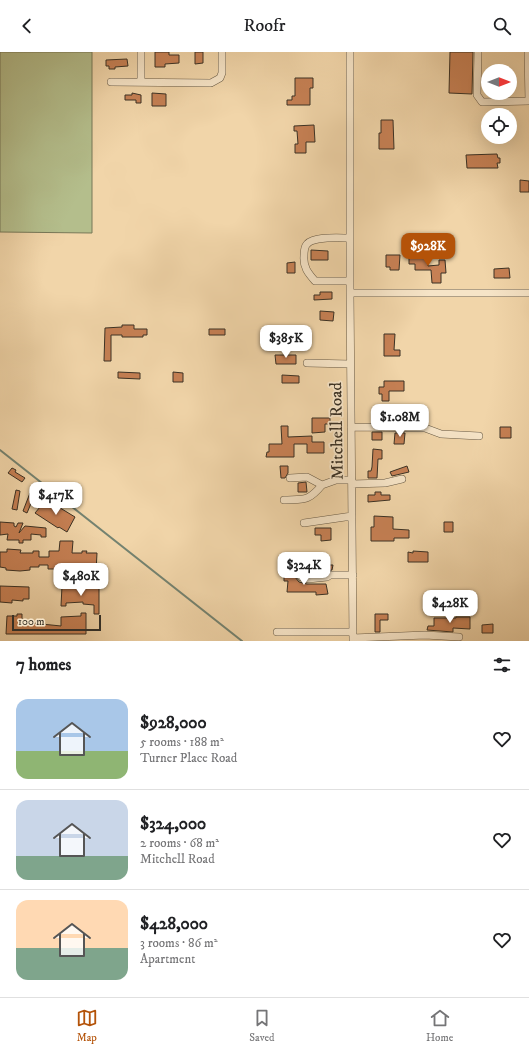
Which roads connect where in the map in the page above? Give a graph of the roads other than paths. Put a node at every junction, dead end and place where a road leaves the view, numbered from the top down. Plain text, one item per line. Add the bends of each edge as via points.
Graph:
1 (141, 52) edge
2 (222, 52) edge
3 (350, 52) edge
4 (478, 52) edge
5 (528, 52) edge
6 (111, 82) dead end
7 (141, 82) junction
8 (529, 101) edge
9 (350, 238) junction
10 (350, 281) junction
11 (350, 293) junction
12 (529, 293) edge
13 (307, 363) dead end
14 (350, 364) junction
15 (351, 427) junction
16 (479, 436) dead end
17 (290, 478) dead end
18 (402, 479) dead end
19 (352, 482) junction
20 (322, 485) junction
21 (284, 500) dead end
22 (352, 516) junction
23 (304, 523) dead end
24 (292, 567) dead end
25 (352, 575) junction
26 (277, 632) dead end
27 (353, 637) edge
28 (459, 637) dead end

1 - 7 street
2 - 7 street via 222,73 220,78 211,83
3 - 9 street, Mitchell Road
4 - 8 street via 477,95 482,102
5 - 8 street
6 - 7 street
9 - 10 street, Mitchell Road
9 - 10 street via 320,238 310,241 306,245 304,261 307,272 315,281
10 - 11 street, Mitchell Road
11 - 12 street
11 - 14 street, Mitchell Road
13 - 14 street
14 - 15 street, Mitchell Road
15 - 16 street via 425,428 442,434
15 - 19 street, Mitchell Road
17 - 20 street via 308,477
18 - 19 street via 385,483
19 - 20 street via 336,480
19 - 22 street, Mitchell Road
20 - 21 street via 306,499
22 - 23 street
22 - 25 street, Mitchell Road
24 - 25 street via 301,577 308,579
25 - 27 street, Mitchell Road
26 - 27 street
27 - 28 street

